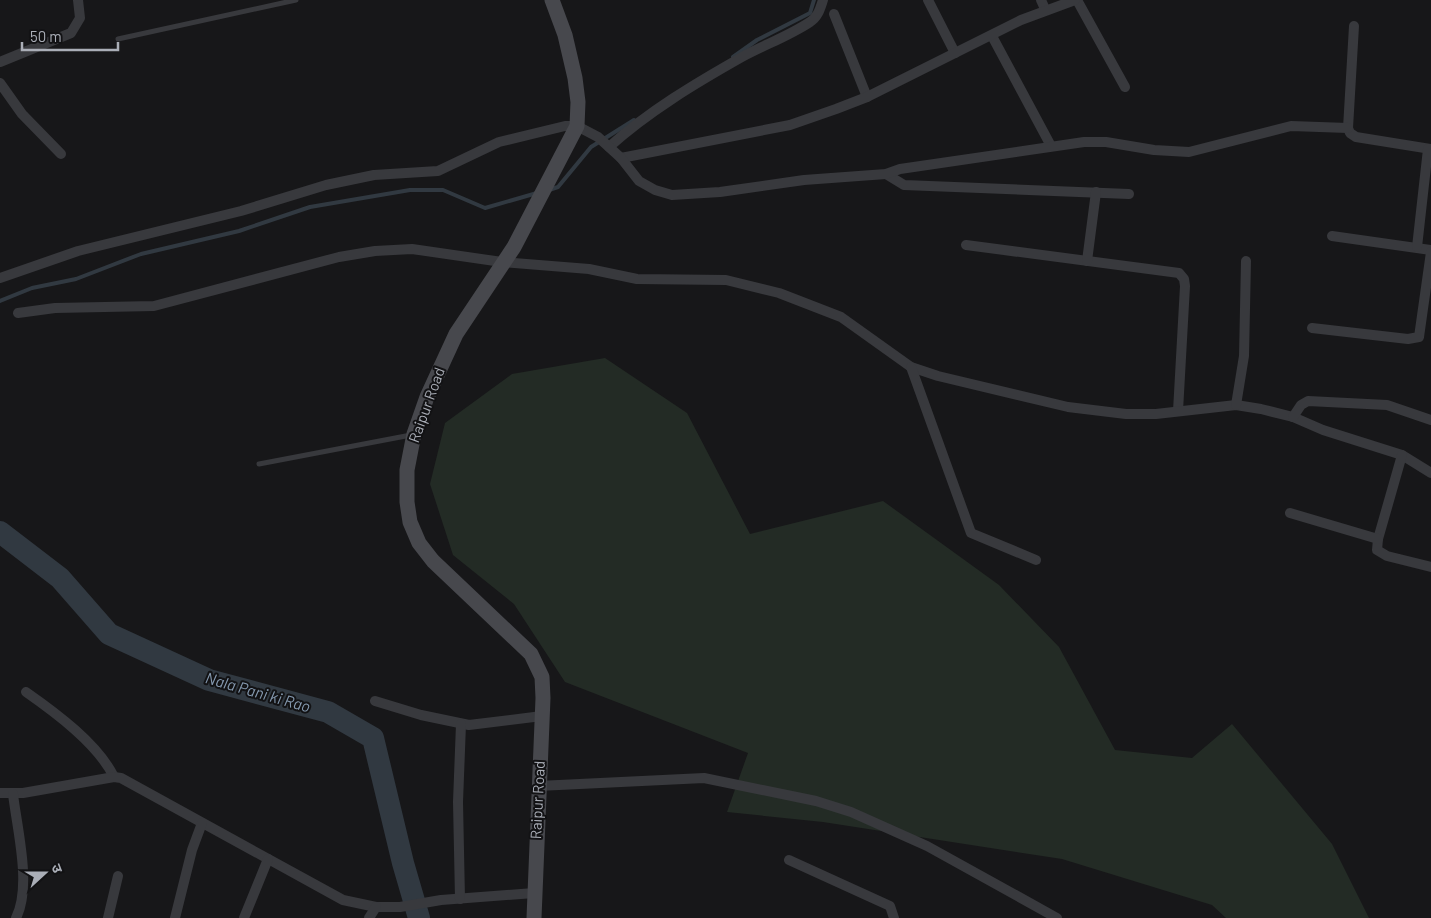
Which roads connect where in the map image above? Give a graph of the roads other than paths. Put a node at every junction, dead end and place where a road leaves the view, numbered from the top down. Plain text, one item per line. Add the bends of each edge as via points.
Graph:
1 (78, 0) edge
2 (296, 0) edge
3 (552, 0) edge
4 (823, 0) edge
5 (928, 0) edge
6 (1076, 0) edge
7 (1043, 5) edge
8 (834, 14) dead end
9 (1354, 26) dead end
10 (992, 36) junction
11 (118, 39) dead end
12 (955, 53) junction
13 (0, 62) edge
14 (0, 83) edge
15 (1125, 87) dead end
16 (866, 97) junction
17 (577, 126) junction
18 (1348, 128) junction
19 (604, 142) junction
20 (1051, 146) junction
21 (1430, 149) edge
22 (61, 154) dead end
23 (621, 158) junction
24 (886, 174) junction
25 (1096, 192) junction
26 (1129, 194) dead end
27 (1332, 236) dead end
28 (966, 246) dead end
29 (1416, 247) junction
30 (1431, 251) edge
31 (1087, 261) junction
32 (1246, 261) dead end
33 (502, 262) junction
34 (0, 278) edge
35 (18, 313) dead end
36 (1312, 328) dead end
37 (911, 367) junction
38 (1236, 405) junction
39 (1178, 411) junction
40 (1293, 417) junction
41 (1431, 420) edge
42 (414, 434) junction
43 (1402, 455) junction
44 (259, 464) dead end
45 (1431, 473) edge
46 (1290, 513) dead end
47 (1378, 539) junction
48 (1036, 560) dead end
49 (1431, 567) edge
50 (26, 692) dead end
51 (375, 701) dead end
52 (542, 716) junction
53 (461, 724) junction
54 (114, 777) junction
55 (538, 786) junction
56 (0, 793) edge
57 (13, 794) junction
58 (202, 824) junction
59 (268, 859) junction
60 (789, 860) dead end
61 (118, 876) dead end
62 (534, 893) junction
63 (460, 899) junction
64 (376, 907) junction
65 (16, 918) edge
66 (108, 918) edge
67 (175, 918) edge
68 (244, 918) edge
69 (369, 918) edge
70 (534, 918) edge
71 (894, 918) edge
72 (1057, 918) edge

1 - 13 street via 80,18 71,33
2 - 11 lane
3 - 17 main road, Raipur Road via 576,78
4 - 19 street via 820,11 809,23 742,57
5 - 12 street
6 - 7 street
6 - 15 street
7 - 10 street
8 - 16 street
9 - 18 street
10 - 12 street
10 - 20 street
12 - 16 street
14 - 22 street via 22,114
16 - 23 street via 790,125
17 - 19 street
17 - 33 main road, Raipur Road via 514,247
17 - 34 street via 552,128 499,142 438,171 374,175 326,184 241,211 78,251
18 - 20 street via 1291,126 1189,152 1096,141
18 - 21 street via 1356,137
19 - 23 street
20 - 24 street via 900,169
21 - 29 street
23 - 24 street via 639,181 672,195
24 - 25 street via 904,185
25 - 26 street
25 - 31 street
27 - 29 street
28 - 31 street
29 - 30 street
30 - 36 street via 1419,337 1408,339
31 - 39 street via 1174,271 1182,275 1185,286
32 - 38 street via 1244,356
33 - 35 street via 412,249 375,251 299,266 154,306 55,308
33 - 37 street via 589,269 637,279 726,280 780,294 840,317
33 - 42 main road, Raipur Road via 456,334 427,396
37 - 39 street via 1068,407 1126,414
37 - 48 street via 971,533
38 - 39 street
38 - 40 street
40 - 41 street via 1308,401 1387,405
40 - 43 street
42 - 44 lane
42 - 52 main road, Raipur Road via 407,470 407,502 410,522 419,543 433,561 531,654 542,678
43 - 45 street
43 - 47 street
46 - 47 street
47 - 49 street via 1377,547 1381,554
50 - 54 street via 95,749
51 - 53 street
52 - 53 street
52 - 55 main road, Raipur Road
53 - 63 street via 458,802
54 - 57 street
54 - 58 street via 127,780
55 - 62 main road, Raipur Road
55 - 72 street via 704,778 816,801 851,812 926,846
56 - 57 street
57 - 65 street via 23,888
58 - 59 street
58 - 67 street
59 - 64 street via 335,898
59 - 68 street
60 - 71 street via 890,906
61 - 66 street
62 - 63 street
62 - 70 main road, Raipur Road
63 - 64 street
64 - 69 street

